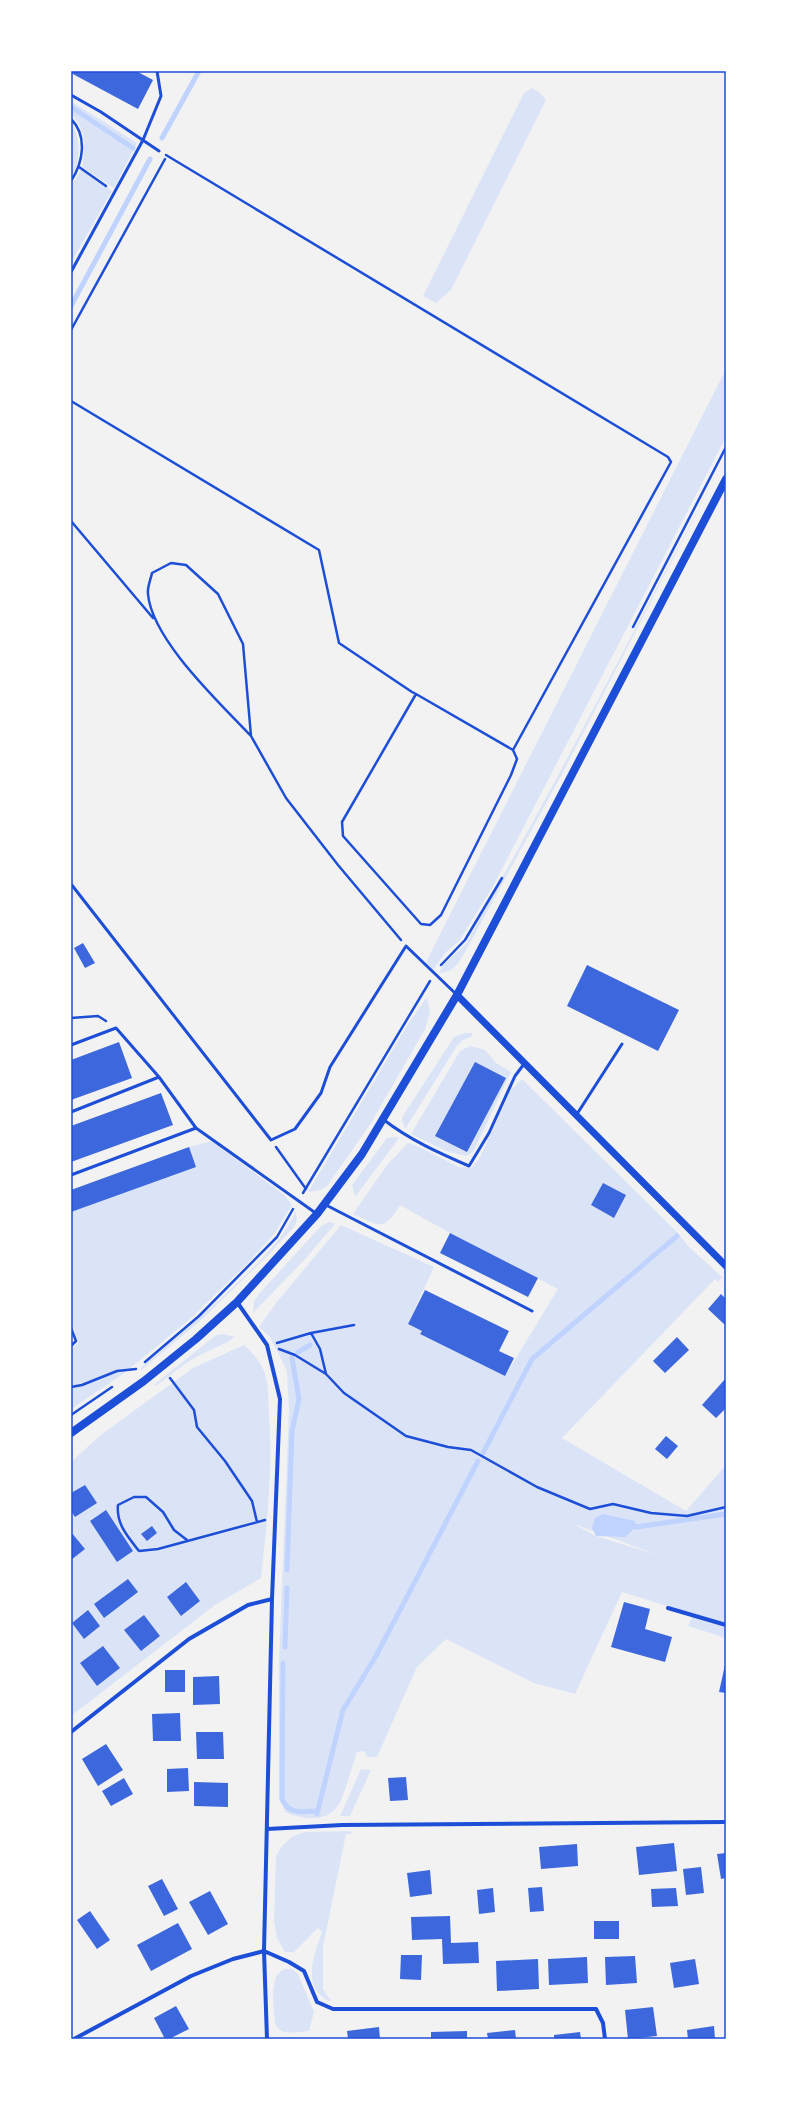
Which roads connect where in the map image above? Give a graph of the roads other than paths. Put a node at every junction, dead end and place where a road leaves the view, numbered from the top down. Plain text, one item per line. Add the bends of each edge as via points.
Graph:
1 (157, 71) edge
2 (71, 95) edge
3 (143, 140) junction
4 (159, 151) road end
5 (71, 272) edge
6 (726, 479) edge
7 (71, 884) edge
8 (457, 995) junction
9 (622, 1044) dead end
10 (71, 1045) edge
11 (524, 1064) junction
12 (158, 1077) junction
13 (71, 1112) edge
14 (576, 1115) junction
15 (382, 1119) junction
16 (196, 1128) junction
17 (71, 1176) edge
18 (324, 1204) junction
19 (317, 1214) junction
20 (726, 1266) edge
21 (237, 1302) junction
22 (532, 1311) dead end
23 (71, 1433) edge
24 (272, 1599) junction
25 (668, 1608) dead end
26 (726, 1625) edge
27 (71, 1732) edge
28 (726, 1822) edge
29 (267, 1829) junction
30 (264, 1951) junction
31 (74, 2039) edge
32 (266, 2039) edge
33 (604, 2039) edge

1 - 3 lane via 161,96
2 - 3 lane
3 - 4 lane
3 - 5 lane
6 - 8 main road
7 - 8 lane via 271,1140 294,1129 321,1092 330,1067 406,946
8 - 11 street
8 - 15 main road
9 - 14 lane
10 - 12 lane via 116,1028
11 - 14 street
11 - 15 lane via 515,1076 489,1133 469,1166 401,1134
12 - 13 lane
12 - 16 lane
14 - 20 street
15 - 18 main road via 362,1154
16 - 17 lane
16 - 19 lane
18 - 19 main road
18 - 22 lane
19 - 21 main road
21 - 23 main road via 144,1381
21 - 24 street via 267,1345 280,1399
24 - 27 street via 248,1605 189,1639
24 - 29 street
25 - 26 street
28 - 29 street via 342,1825
29 - 30 street
30 - 31 street via 233,1959 191,1976
30 - 32 street
30 - 33 street via 304,1971 317,2002 333,2009 596,2009 602,2023

